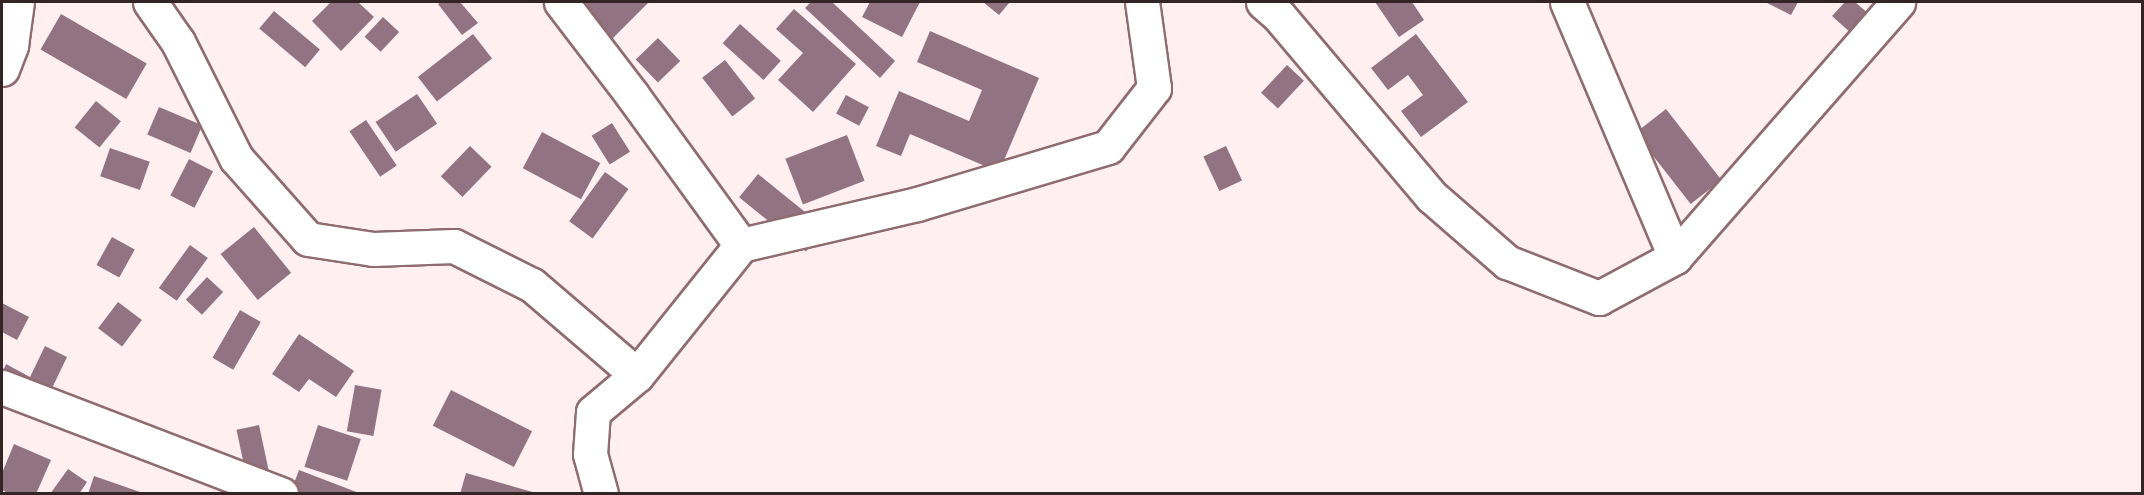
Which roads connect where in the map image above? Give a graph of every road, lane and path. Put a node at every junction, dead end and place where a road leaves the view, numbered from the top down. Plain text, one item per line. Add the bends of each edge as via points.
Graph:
1 (17, 2) edge
2 (150, 2) edge
3 (561, 2) edge
4 (1142, 2) edge
5 (1263, 2) edge
6 (1567, 2) edge
7 (1898, 2) edge
8 (2, 69) edge
9 (741, 245) junction
10 (1676, 257) junction
11 (637, 375) junction
12 (2, 387) edge
13 (281, 494) edge
14 (601, 494) edge

1 - 8 street via 11,45
2 - 11 street via 178,42 236,158 308,239 373,249 454,246 532,285
3 - 9 street
4 - 9 street via 1154,88 1108,147 917,204
5 - 10 street via 1431,195 1507,262 1599,298
6 - 10 street
7 - 10 street
9 - 11 street
11 - 14 street via 593,412 590,454
12 - 13 street

